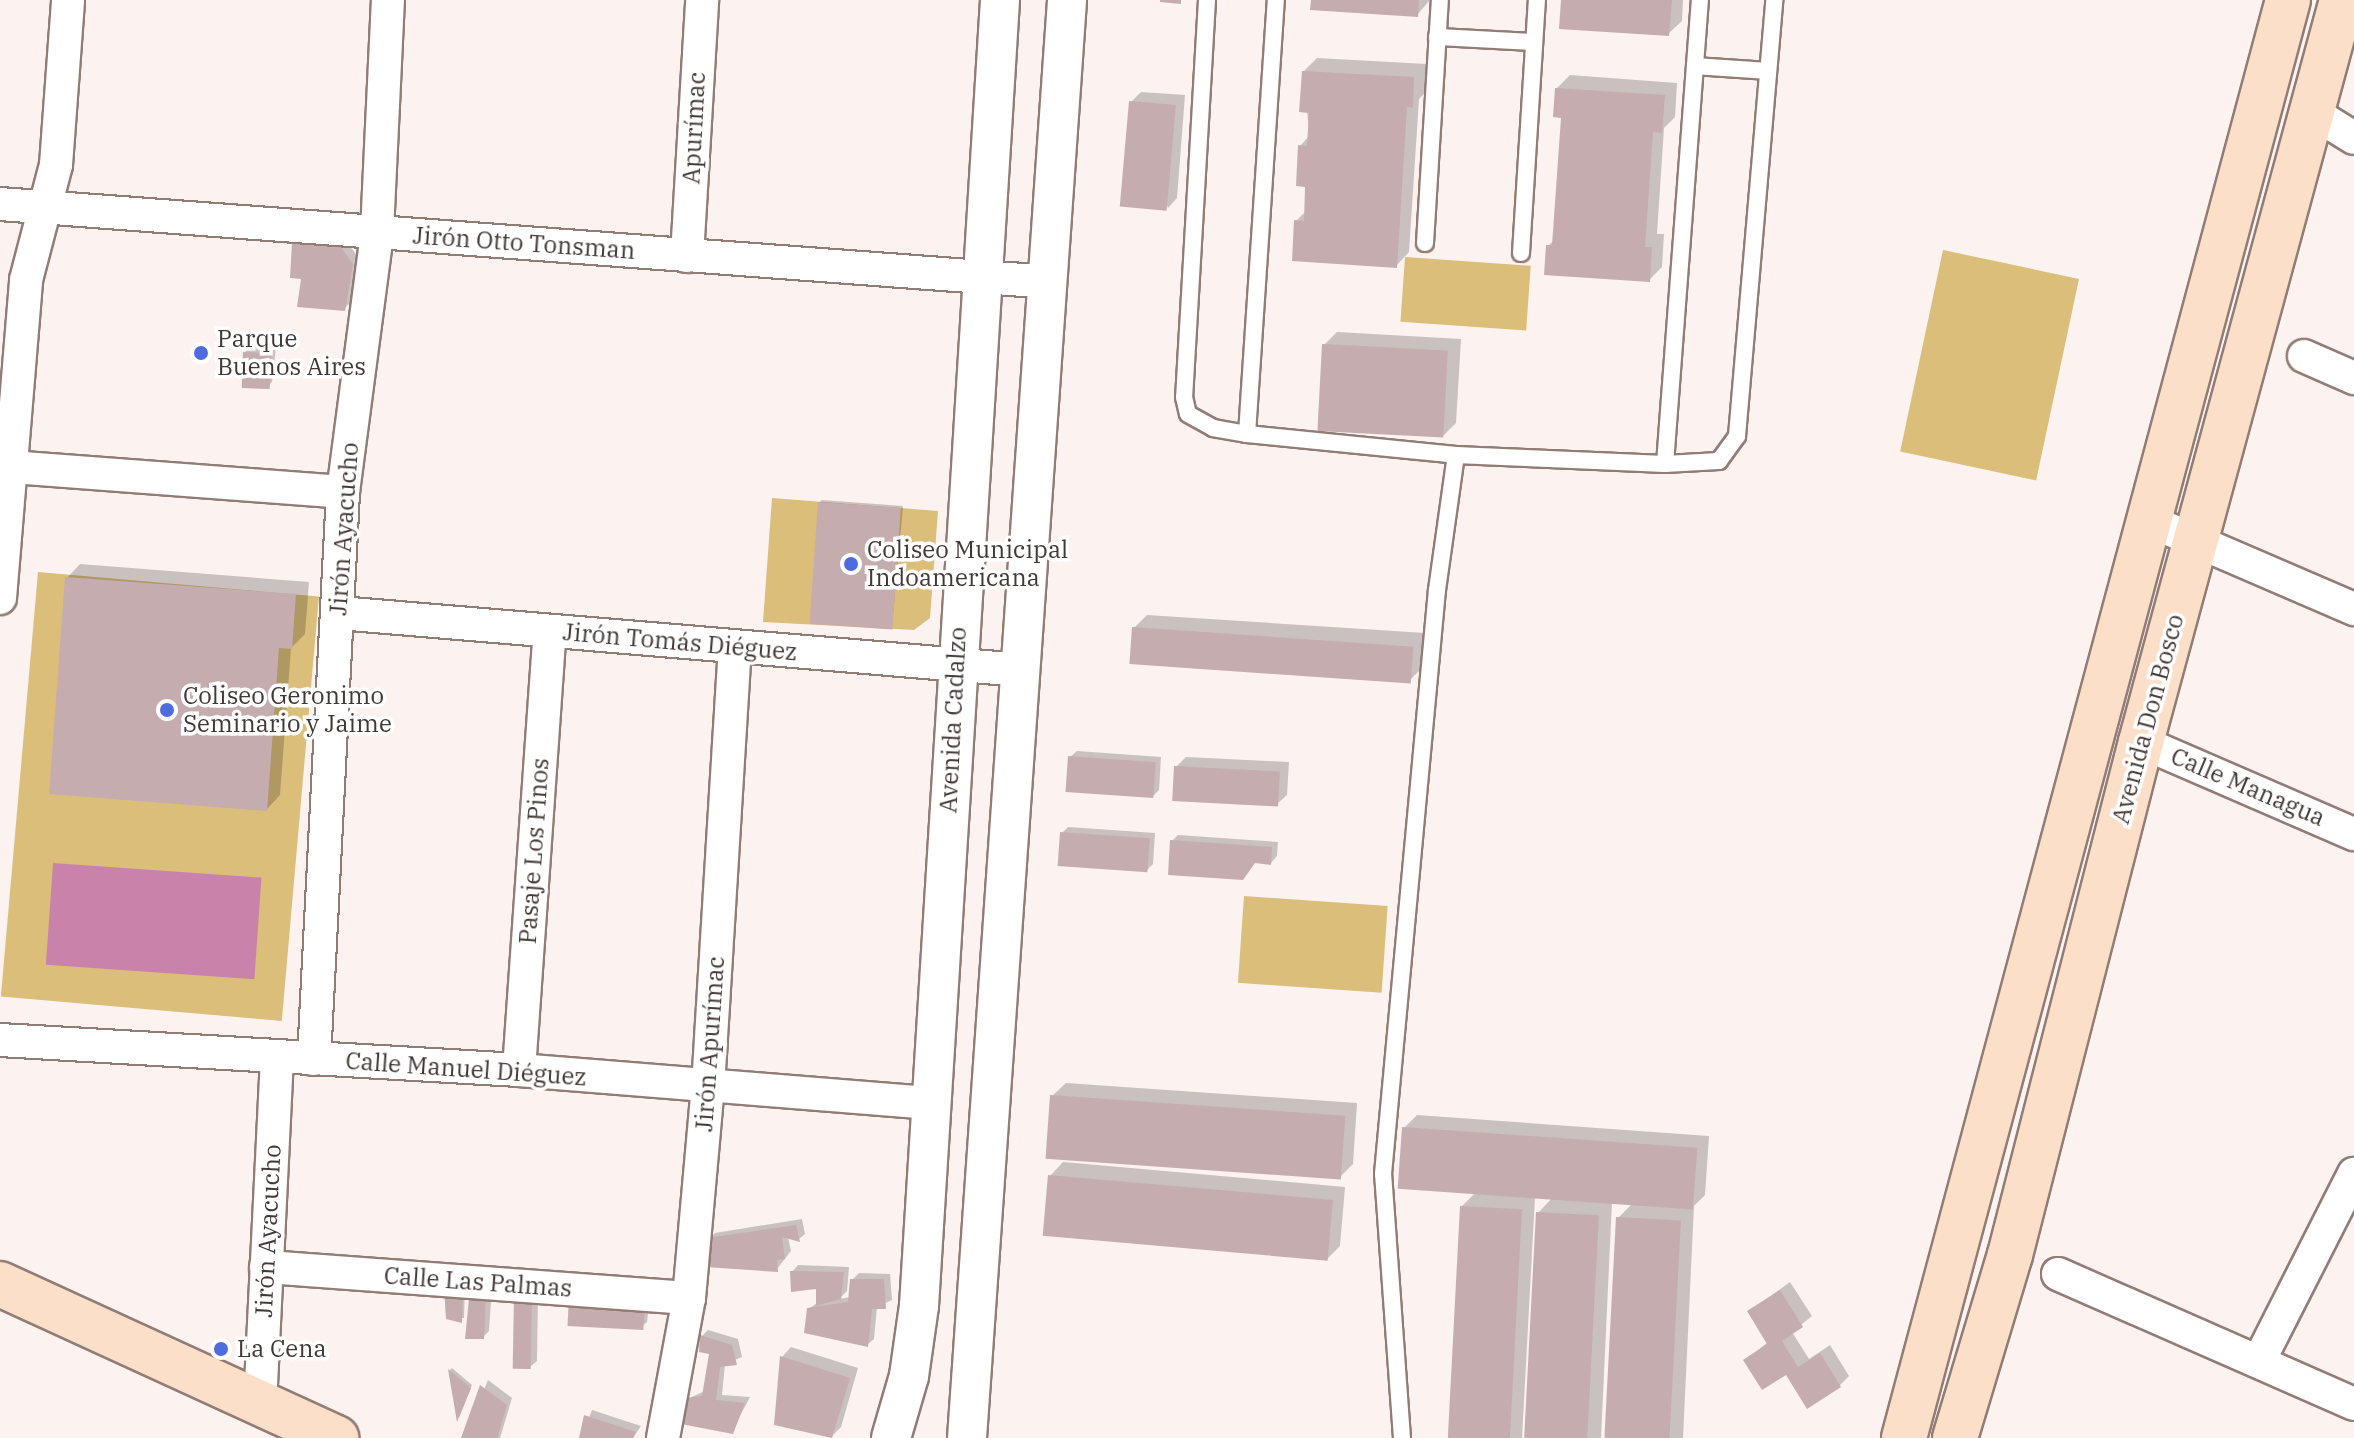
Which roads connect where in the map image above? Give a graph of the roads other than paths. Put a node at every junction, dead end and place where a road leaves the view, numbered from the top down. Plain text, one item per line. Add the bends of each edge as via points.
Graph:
1 (68, 0) edge
2 (388, 0) edge
3 (702, 0) edge
4 (1000, 0) edge
5 (1067, 0) edge
6 (1207, 0) edge
7 (1276, 0) edge
8 (1440, 0) edge
9 (1537, 0) edge
10 (1700, 0) edge
11 (1774, 0) edge
12 (2288, 0) edge
13 (2342, 0) edge
14 (1437, 37) junction
15 (1534, 42) junction
16 (1695, 66) junction
17 (1768, 71) junction
18 (2312, 112) junction
19 (2354, 138) edge
20 (0, 204) edge
21 (44, 207) junction
22 (377, 232) junction
23 (1425, 243) dead end
24 (1521, 253) dead end
25 (687, 256) junction
26 (982, 277) junction
27 (1049, 282) junction
28 (2304, 356) dead end
29 (2354, 378) edge
30 (8, 390) edge
31 (1247, 434) junction
32 (1456, 455) junction
33 (1665, 464) junction
34 (11, 467) junction
35 (343, 492) junction
36 (2145, 519) junction
37 (2195, 537) junction
38 (0, 592) edge
39 (0, 598) edge
40 (2354, 609) edge
41 (339, 613) junction
42 (550, 631) junction
43 (735, 647) junction
44 (956, 666) junction
45 (1021, 670) junction
46 (2141, 742) junction
47 (2354, 834) edge
48 (0, 1040) edge
49 (277, 1058) junction
50 (314, 1059) junction
51 (519, 1070) junction
52 (708, 1087) junction
53 (931, 1103) junction
54 (2354, 1174) edge
55 (266, 1267) junction
56 (2058, 1274) dead end
57 (0, 1284) edge
58 (689, 1298) junction
59 (2259, 1361) junction
60 (2354, 1404) edge
61 (260, 1405) junction
62 (332, 1437) edge
63 (663, 1438) edge
64 (891, 1438) edge
65 (967, 1438) edge
66 (1402, 1438) edge
67 (1904, 1438) edge
68 (1955, 1438) edge

1 - 21 street via 56,165
2 - 22 street, Jirón Ayacucho
3 - 25 street, Apurímac
4 - 26 street, Avenida Cadalzo
5 - 27 street
6 - 31 lane via 1184,406 1197,423
7 - 31 lane
8 - 14 lane
9 - 15 lane
10 - 16 lane
11 - 17 lane
12 - 36 main road
13 - 18 main road, Avenida Don Bosco
14 - 15 lane
14 - 23 lane
15 - 24 lane
16 - 17 lane
16 - 33 lane
17 - 33 lane via 1737,436 1719,461
18 - 19 street
18 - 37 main road, Avenida Don Bosco
20 - 21 street, Jirón Otto Tonsman
21 - 22 street, Jirón Otto Tonsman
21 - 30 street
22 - 25 street, Jirón Otto Tonsman
22 - 35 street, Jirón Ayacucho
25 - 26 street, Jirón Otto Tonsman
26 - 27 street, Jirón Otto Tonsman
26 - 44 street, Avenida Cadalzo
27 - 45 street
28 - 29 street
30 - 34 street
31 - 32 lane
32 - 33 lane
32 - 66 lane via 1437,590 1383,1174
34 - 35 street
34 - 38 street
35 - 41 street, Jirón Ayacucho
36 - 37 street
36 - 67 main road
37 - 40 street
37 - 46 main road, Avenida Don Bosco
38 - 39 street
41 - 42 street, Jirón Tomás Diéguez
41 - 50 street, Jirón Ayacucho
42 - 43 street, Jirón Tomás Diéguez
42 - 51 street, Pasaje Los Pinos
43 - 44 street, Jirón Tomás Diéguez
43 - 52 street, Jirón Apurímac
44 - 45 street, Jirón Tomás Diéguez
44 - 53 street, Avenida Cadalzo
45 - 65 street
46 - 47 street, Calle Managua
46 - 68 main road, Avenida Don Bosco via 2010,1255
48 - 49 street, Calle Manuel Diéguez
49 - 50 street, Calle Manuel Diéguez
49 - 55 street, Jirón Ayacucho
50 - 51 street, Calle Manuel Diéguez
51 - 52 street, Calle Manuel Diéguez
52 - 53 street, Calle Manuel Diéguez
52 - 58 street, Jirón Apurímac
53 - 64 street, Avenida Cadalzo via 919,1306 909,1376
54 - 59 street
55 - 58 street, Calle Las Palmas
55 - 61 street, Jirón Ayacucho
56 - 59 street
57 - 61 main road
58 - 63 street, Jirón Apurímac
59 - 60 street
61 - 62 main road

